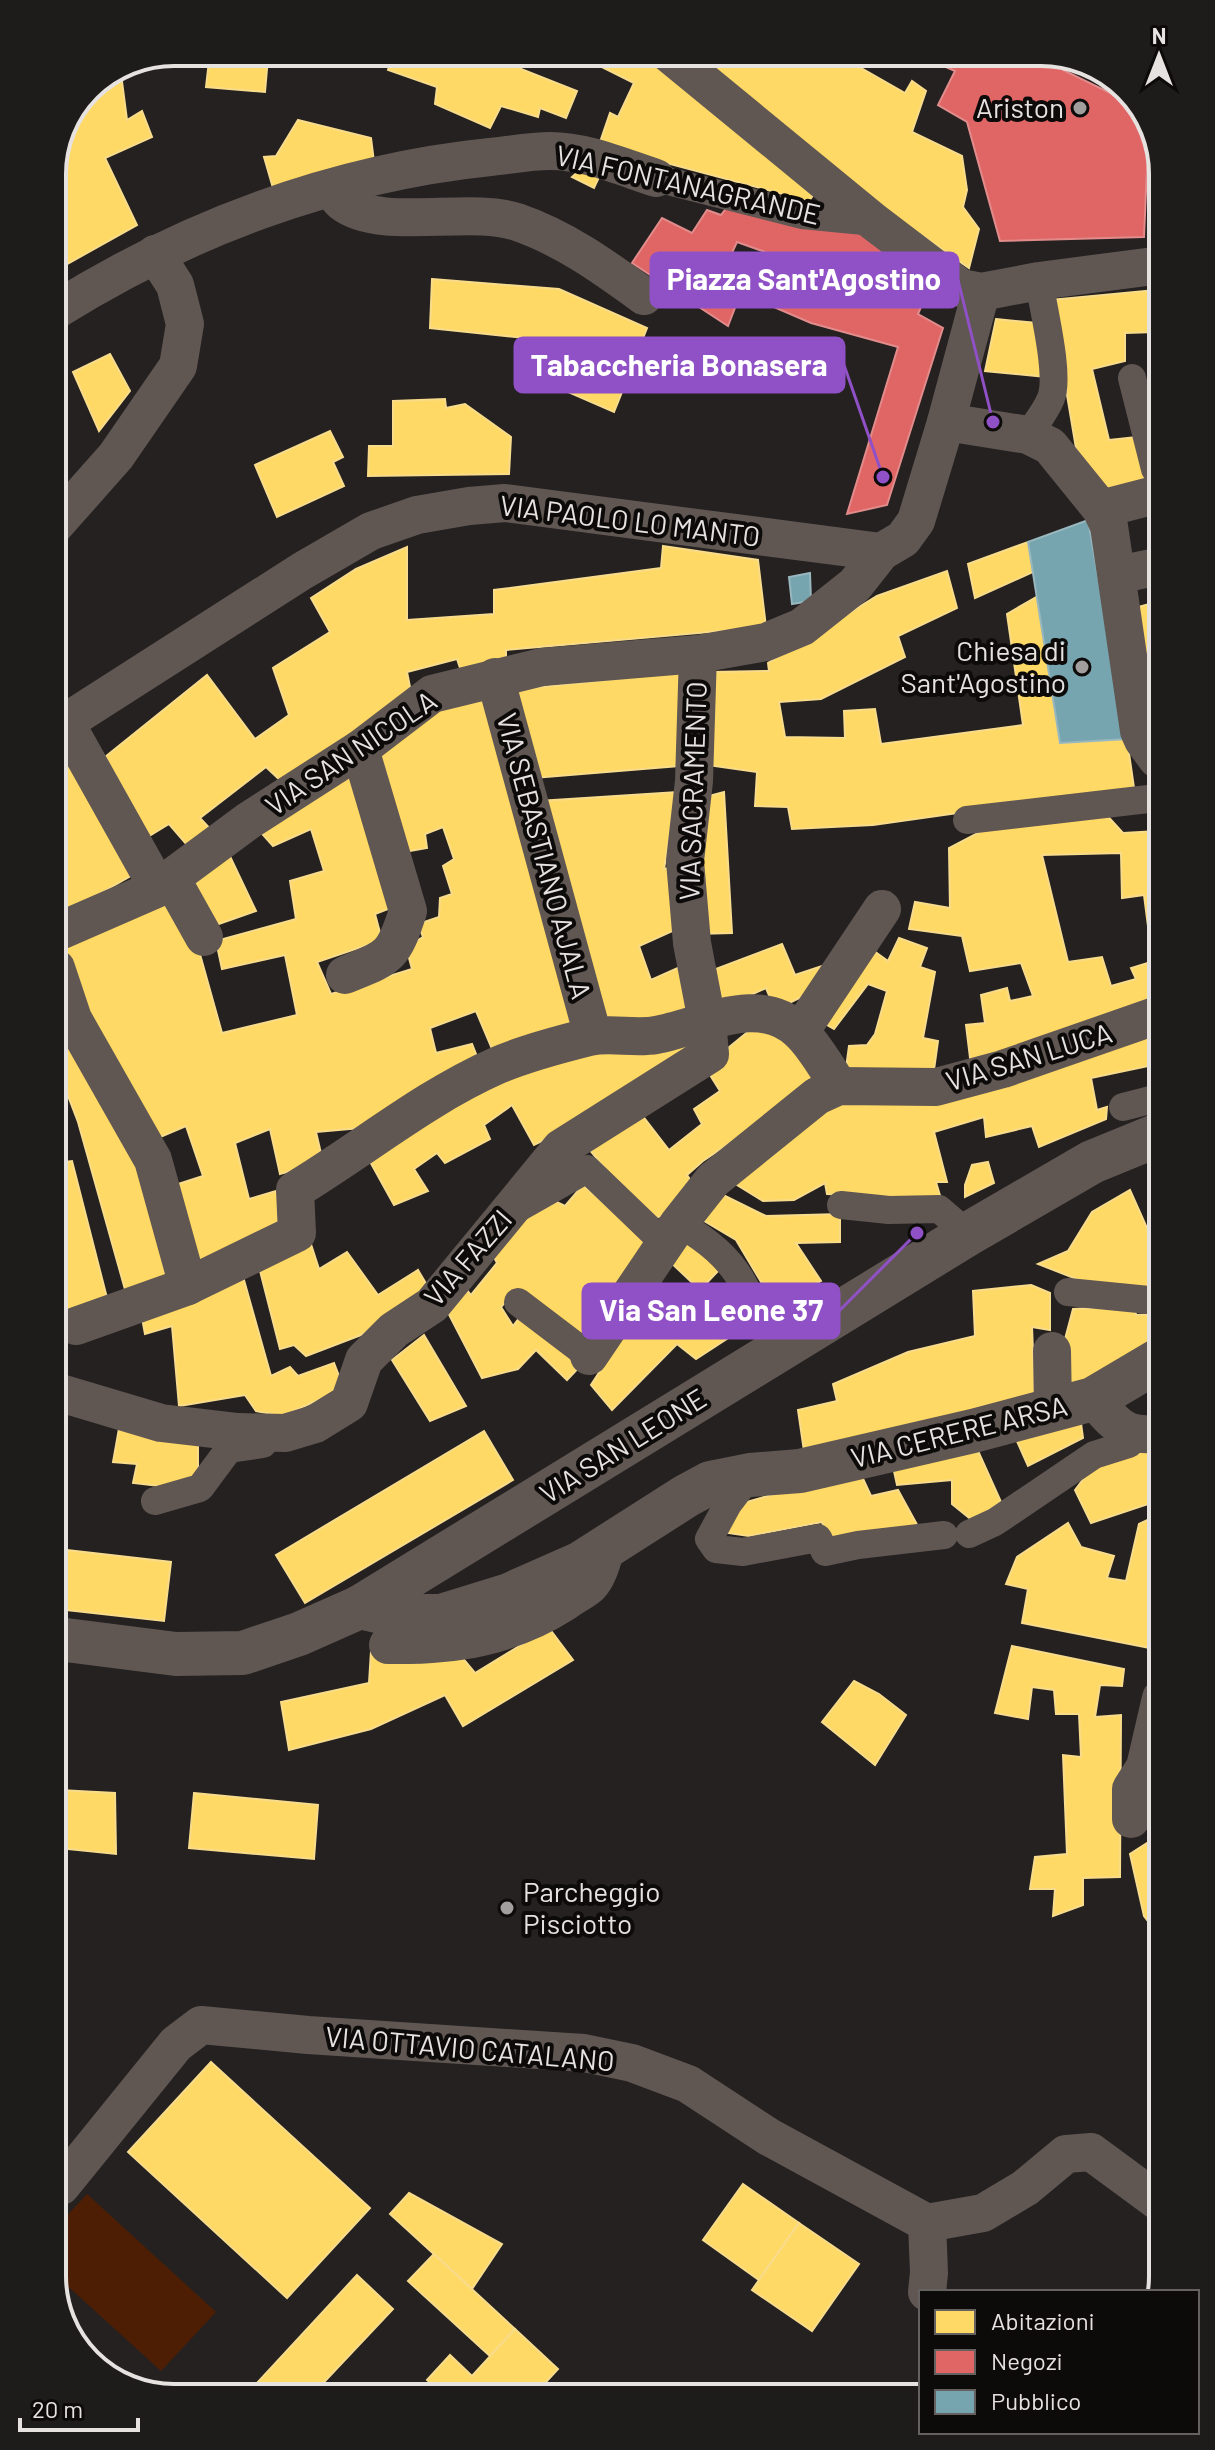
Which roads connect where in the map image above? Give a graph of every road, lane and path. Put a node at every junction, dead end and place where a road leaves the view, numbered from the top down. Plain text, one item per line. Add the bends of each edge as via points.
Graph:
1 (684, 66) edge
2 (656, 178) joint
3 (331, 188) junction
4 (874, 222) junction
5 (155, 254) junction
6 (1149, 267) edge
7 (1039, 281) junction
8 (981, 292) junction
9 (644, 296) dead end
10 (66, 304) edge
11 (1132, 378) dead end
12 (946, 422) junction
13 (1028, 435) junction
14 (1149, 445) edge
15 (1149, 497) edge
16 (1101, 509) junction
17 (66, 512) edge
18 (881, 552) junction
19 (1149, 568) edge
20 (1117, 575) junction
21 (698, 654) junction
22 (495, 677) junction
23 (66, 722) edge
24 (66, 735) edge
25 (1149, 740) edge
26 (360, 749) junction
27 (1144, 799) edge
28 (967, 820) dead end
29 (160, 875) junction
30 (882, 909) dead end
31 (66, 928) edge
32 (204, 937) dead end
33 (345, 975) dead end
34 (66, 998) edge
35 (1149, 1018) edge
36 (707, 1021) junction
37 (800, 1032) junction
38 (593, 1036) junction
39 (839, 1086) junction
40 (1149, 1100) edge
41 (1123, 1107) dead end
42 (1149, 1139) edge
43 (841, 1205) dead end
44 (506, 1215) junction
45 (672, 1234) junction
46 (968, 1234) junction
47 (188, 1286) junction
48 (745, 1287) dead end
49 (1068, 1292) dead end
50 (1149, 1300) edge
51 (518, 1302) dead end
52 (76, 1326) dead end
53 (1052, 1351) dead end
54 (589, 1356) joint
55 (1149, 1365) edge
56 (66, 1395) edge
57 (1073, 1404) junction
58 (285, 1433) junction
59 (1144, 1433) edge
60 (750, 1475) junction
61 (155, 1501) dead end
62 (607, 1545) junction
63 (360, 1607) junction
64 (66, 1640) edge
65 (388, 1645) dead end
66 (1149, 1750) edge
67 (1131, 1819) dead end
68 (66, 2180) edge
69 (1149, 2195) edge
70 (927, 2223) junction
71 (927, 2290) edge

1 - 4 street
2 - 3 street, VIA FONTANAGRANDE via 587,156 551,151 397,170
2 - 4 street, VIA FONTANAGRANDE via 802,215
3 - 5 street, VIA FONTANAGRANDE via 284,201
3 - 9 street via 341,202 364,212 514,221 595,261
4 - 8 street via 961,288
5 - 10 street, VIA FONTANAGRANDE
5 - 17 street via 175,285 185,324 178,366 116,456
6 - 7 street
7 - 8 street
7 - 13 street via 1054,377 1052,395
8 - 12 street, VIA SAN NICOLA
11 - 14 street
12 - 13 street
12 - 18 street, VIA SAN NICOLA via 916,521 903,539
13 - 16 street via 1050,446
15 - 16 street
16 - 20 street
18 - 21 street, VIA SAN NICOLA via 855,585 802,627 766,642
18 - 23 street, VIA PAOLO LO MANTO via 505,503 417,515 371,531 316,563
19 - 20 street
20 - 25 street
21 - 22 street, VIA SAN NICOLA via 542,667
21 - 36 street, VIA SACRAMENTO via 685,861 692,943
22 - 26 street, VIA SAN NICOLA via 432,694
22 - 38 street, VIA SEBASTIANO AJALA
24 - 29 street
26 - 29 street, VIA SAN NICOLA
26 - 33 street via 408,911 386,958
27 - 28 street
29 - 31 street, VIA SAN NICOLA via 156,889
29 - 32 street
30 - 37 street
34 - 47 street via 153,1160
35 - 39 street, VIA SAN LUCA via 936,1087
36 - 37 street via 759,1013
36 - 38 street via 654,1036
36 - 44 street, VIA FAZZI via 710,1054 561,1148
37 - 39 street
38 - 47 street via 498,1065 393,1124 295,1190 297,1233
39 - 45 street via 817,1096 713,1180
40 - 41 street
42 - 46 street, VIA SAN LEONE via 1092,1162
43 - 46 street via 939,1209
44 - 45 street via 587,1169
44 - 58 street, VIA FAZZI via 432,1305 394,1330 364,1360 349,1403 315,1424
45 - 48 street via 711,1244
45 - 54 street
46 - 63 street, VIA SAN LEONE
47 - 52 street
49 - 50 street
51 - 54 street
53 - 57 street
55 - 57 street, VIA CERERE ARSA
56 - 58 street, VIA FAZZI via 161,1423
57 - 59 street
57 - 60 street, VIA CERERE ARSA via 800,1471
58 - 61 street via 267,1444 229,1449 200,1488
59 - 60 street via 1129,1444 1094,1455 995,1522 957,1534 825,1552 818,1538 743,1552 716,1549 709,1539
60 - 62 street, VIA CERERE ARSA via 710,1483
62 - 63 street, VIA CERERE ARSA via 581,1563 509,1595 441,1616 399,1616
62 - 65 street via 592,1584 515,1628 469,1642
63 - 64 street, VIA SAN LEONE via 243,1653 176,1654
66 - 67 street via 1131,1789
68 - 70 street, VIA OTTAVIO CATALANO via 176,2044 201,2025 584,2053 632,2063 688,2084 769,2137
69 - 70 street via 1091,2152 1066,2154 983,2213
70 - 71 street

